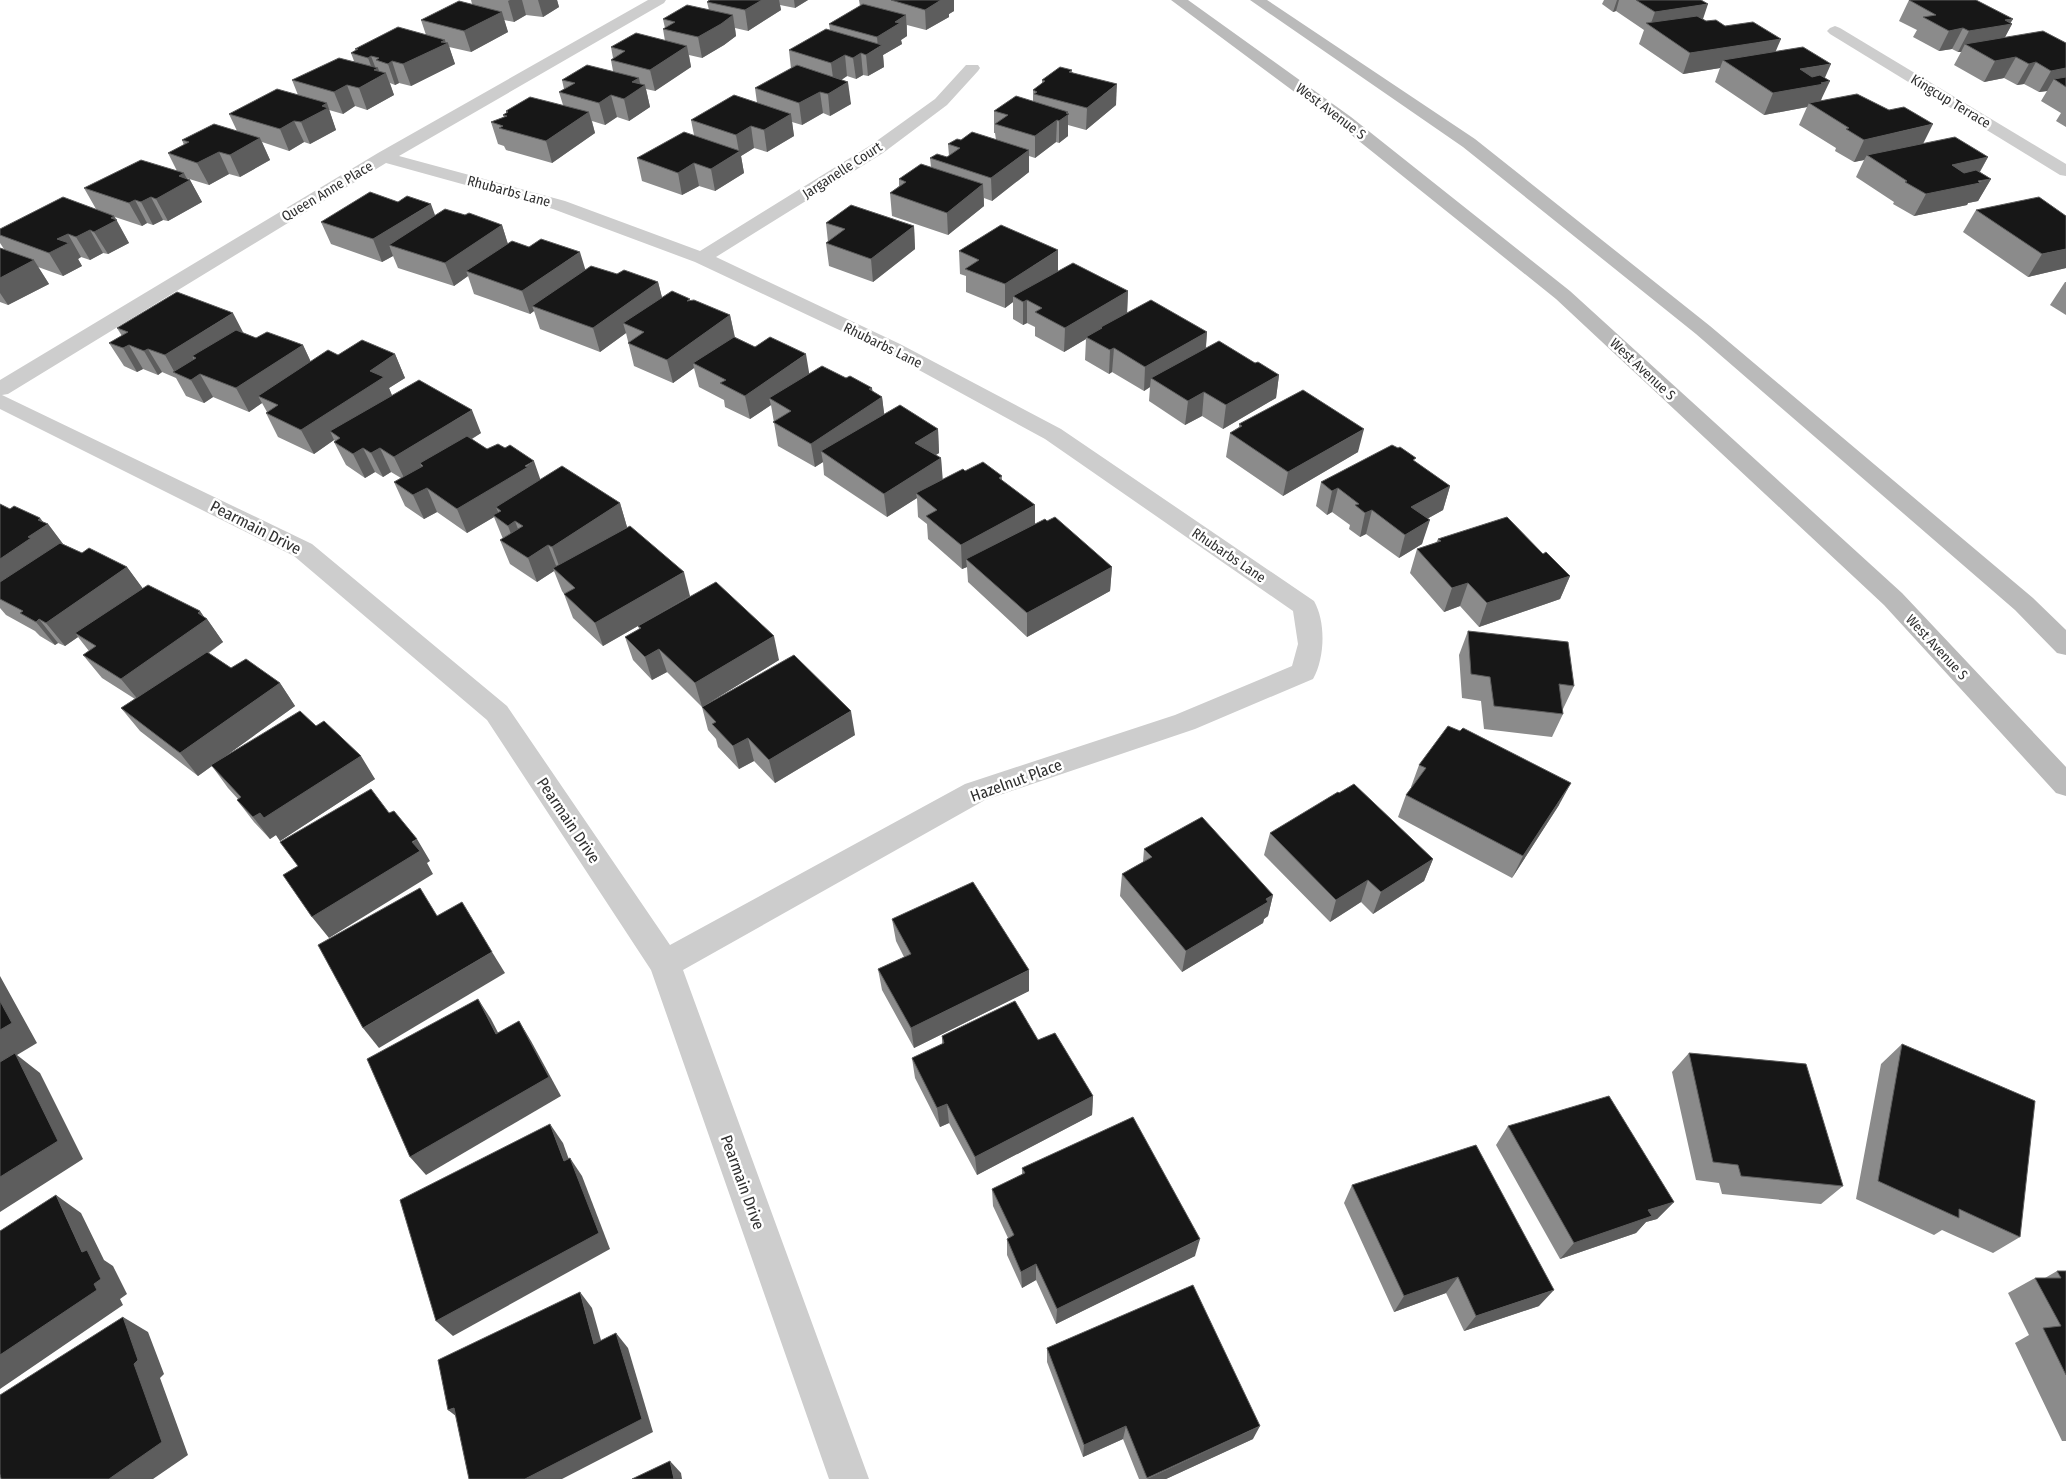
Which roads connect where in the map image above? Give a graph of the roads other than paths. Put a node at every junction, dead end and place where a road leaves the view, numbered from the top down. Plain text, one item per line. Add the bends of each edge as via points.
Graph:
1 (659, 0) edge
2 (1178, 0) edge
3 (1257, 0) edge
4 (1835, 31) dead end
5 (972, 68) dead end
6 (384, 157) junction
7 (2066, 172) edge
8 (702, 258) junction
9 (0, 389) edge
10 (0, 401) edge
11 (1311, 644) joint
12 (2066, 646) edge
13 (2066, 785) edge
14 (665, 964) junction
15 (849, 1479) edge

1 - 6 street, Queen Anne Place
2 - 13 street, West Avenue S via 1346,121 1563,295 1893,599
3 - 12 street via 1469,143 1703,330 2024,604
4 - 7 street, Kingcup Terrace
5 - 8 street, Jarganelle Court via 941,102 877,149
6 - 8 street, Rhubarbs Lane via 559,205
6 - 9 street, Queen Anne Place
8 - 11 street, Rhubarbs Lane via 893,348 1053,434 1305,607
10 - 14 street, Pearmain Drive via 304,550 497,714
11 - 14 street, Hazelnut Place via 1304,672 1185,722 975,792
14 - 15 street, Pearmain Drive

